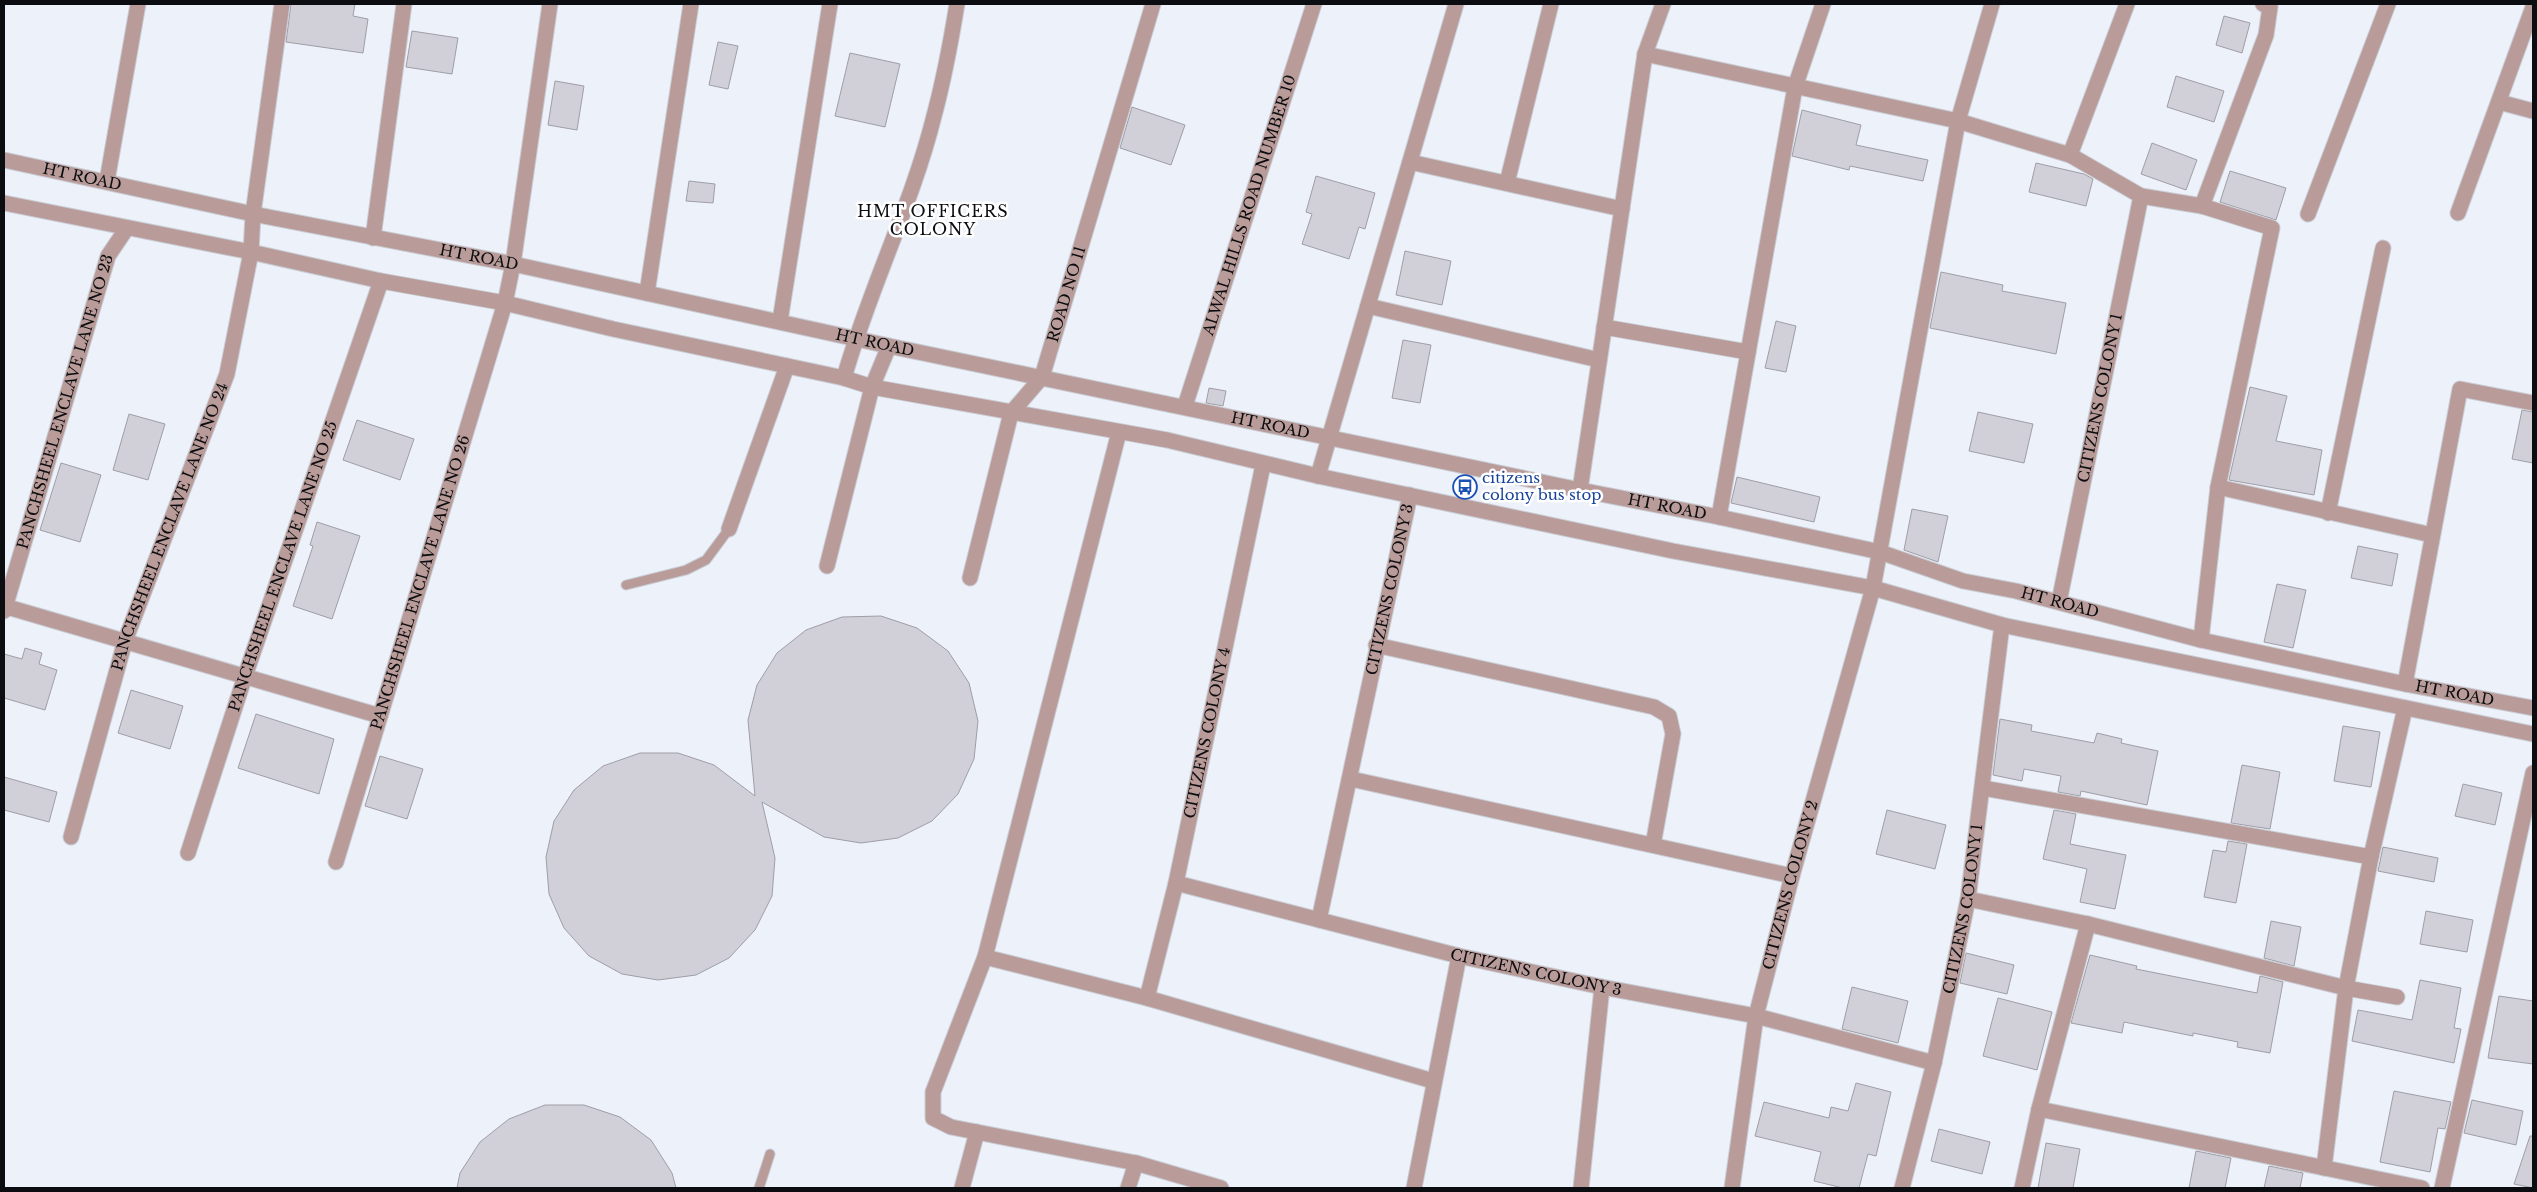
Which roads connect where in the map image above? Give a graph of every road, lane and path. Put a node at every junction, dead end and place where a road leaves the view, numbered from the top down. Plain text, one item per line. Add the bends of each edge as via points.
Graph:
1 (138, 4) edge
2 (282, 4) edge
3 (404, 4) edge
4 (550, 4) edge
5 (691, 4) edge
6 (830, 4) edge
7 (956, 4) edge
8 (1153, 4) edge
9 (1314, 4) edge
10 (1456, 4) edge
11 (1551, 4) edge
12 (1663, 4) edge
13 (1823, 4) edge
14 (1992, 4) edge
15 (2127, 4) edge
16 (2263, 4) edge
17 (2388, 4) edge
18 (2533, 6) edge
19 (1645, 54) junction
20 (1795, 87) junction
21 (2499, 102) junction
22 (2533, 111) edge
23 (1958, 120) junction
24 (2070, 155) junction
25 (4, 160) edge
26 (1410, 162) junction
27 (107, 182) junction
28 (1507, 183) junction
29 (2141, 196) junction
30 (2202, 206) junction
31 (5, 207) edge
32 (1622, 208) junction
33 (2458, 213) dead end
34 (253, 214) junction
35 (2308, 214) dead end
36 (127, 228) junction
37 (373, 238) junction
38 (2383, 248) dead end
39 (251, 252) junction
40 (513, 264) junction
41 (381, 281) junction
42 (647, 293) junction
43 (505, 303) junction
44 (1368, 306) junction
45 (780, 321) junction
46 (1604, 327) junction
47 (855, 338) junction
48 (889, 346) junction
49 (1748, 352) junction
50 (1599, 360) junction
51 (787, 366) junction
52 (1042, 377) junction
53 (844, 378) junction
54 (872, 387) junction
55 (2533, 403) edge
56 (1184, 406) junction
57 (1011, 412) junction
58 (1119, 432) junction
59 (1330, 437) junction
60 (1263, 465) junction
61 (1318, 476) junction
62 (2218, 487) junction
63 (1580, 490) junction
64 (1410, 495) junction
65 (2328, 513) junction
66 (1719, 517) junction
67 (729, 529) joint
68 (2432, 535) junction
69 (1880, 552) junction
70 (827, 566) dead end
71 (970, 578) dead end
72 (626, 585) dead end
73 (1873, 588) junction
74 (2059, 602) junction
75 (4, 608) edge
76 (2002, 625) junction
77 (2201, 640) junction
78 (125, 641) junction
79 (1376, 646) junction
80 (245, 676) junction
81 (2405, 684) junction
82 (2405, 708) junction
83 (2533, 708) edge
84 (380, 716) junction
85 (2533, 734) edge
86 (2533, 773) edge
87 (1350, 779) junction
88 (1983, 788) junction
89 (71, 837) dead end
90 (1654, 846) junction
91 (188, 853) dead end
92 (2371, 857) junction
93 (336, 862) dead end
94 (1792, 876) junction
95 (1176, 883) junction
96 (1968, 899) junction
97 (1319, 920) junction
98 (2088, 924) junction
99 (1459, 956) junction
100 (985, 957) junction
101 (1602, 987) junction
102 (2346, 988) junction
103 (2397, 997) dead end
104 (1147, 998) junction
105 (1756, 1016) junction
106 (1934, 1063) junction
107 (1433, 1081) junction
108 (2040, 1109) junction
109 (977, 1132) junction
110 (770, 1154) dead end
111 (1136, 1163) junction
112 (2324, 1168) junction
113 (758, 1188) edge
114 (962, 1188) edge
115 (1128, 1188) edge
116 (1221, 1188) edge
117 (1414, 1188) edge
118 (1581, 1188) edge
119 (1732, 1188) edge
120 (1902, 1188) edge
121 (2022, 1188) edge
122 (2422, 1188) edge
123 (2442, 1188) edge

1 - 27 street
2 - 34 street, PANCHSHEEL ENCLAVE LANE NO 24
3 - 37 street
4 - 40 street, PANCHSHEEL ENCLAVE LANE NO 26
5 - 42 street
6 - 45 street
7 - 47 street via 934,116 903,211
8 - 52 street, ROAD NO 11
9 - 56 street, ALWAL HILLS ROAD NUMBER 10
10 - 26 street
11 - 28 street
12 - 19 street
13 - 20 street
14 - 23 street, CITIZENS COLONY 2
15 - 24 street
16 - 30 street via 2270,7 2266,35
17 - 35 street
18 - 21 street
19 - 20 street
19 - 32 street
20 - 23 street
20 - 49 street
21 - 22 street
21 - 33 street
23 - 24 street
23 - 69 street, CITIZENS COLONY 2
24 - 29 street
25 - 27 street, HT ROAD
26 - 28 street
26 - 44 street
27 - 34 street, HT ROAD
28 - 32 street
29 - 30 street
29 - 74 street, CITIZENS COLONY 1
30 - 62 street via 2272,228
31 - 36 street, HT ROAD
32 - 46 street
34 - 37 street, HT ROAD
34 - 39 street, PANCHSHEEL ENCLAVE LANE NO 24
36 - 39 street, HT ROAD
36 - 75 street, PANCHSHEEL ENCLAVE LANE NO 23 via 108,256
37 - 40 street, HT ROAD
38 - 65 street
39 - 41 street, HT ROAD
39 - 78 street, PANCHSHEEL ENCLAVE LANE NO 24 via 227,374
40 - 42 street, HT ROAD
40 - 43 street, PANCHSHEEL ENCLAVE LANE NO 26
41 - 43 street, HT ROAD
41 - 80 street, PANCHSHEEL ENCLAVE LANE NO 25
42 - 45 street, HT ROAD
43 - 51 street, HT ROAD
43 - 84 street, PANCHSHEEL ENCLAVE LANE NO 26
44 - 50 street
44 - 59 street
45 - 47 street, HT ROAD
46 - 49 street
46 - 50 street
47 - 48 street, HT ROAD
47 - 53 street
48 - 52 street, HT ROAD
48 - 54 street
49 - 66 street
50 - 63 street
51 - 53 street, HT ROAD
51 - 67 street
52 - 56 street, HT ROAD
52 - 57 street, ROAD NO 11
53 - 54 street, HT ROAD
54 - 57 street, HT ROAD
54 - 70 street
55 - 68 street via 2460,389
56 - 59 street, HT ROAD
57 - 58 street, HT ROAD
57 - 71 street, ROAD NO 11
58 - 60 street, HT ROAD via 1167,440
58 - 100 street
59 - 61 street
59 - 63 street, HT ROAD
60 - 61 street, HT ROAD
60 - 95 street, CITIZENS COLONY 4
61 - 64 street, HT ROAD
62 - 65 street
62 - 77 street
63 - 66 street, HT ROAD
64 - 73 street, HT ROAD
64 - 79 street, CITIZENS COLONY 3
65 - 68 street
66 - 69 street, HT ROAD
67 - 72 lane via 706,560 686,570
68 - 81 street
69 - 73 street, CITIZENS COLONY 2
69 - 74 street, HT ROAD via 1963,581
73 - 76 street, HT ROAD
73 - 94 street, CITIZENS COLONY 2
74 - 77 street, HT ROAD
75 - 78 street
76 - 82 street, HT ROAD
76 - 88 street, CITIZENS COLONY 1
77 - 81 street, HT ROAD
78 - 80 street
78 - 89 street, PANCHSHEEL ENCLAVE LANE NO 24
79 - 87 street, CITIZENS COLONY 3
79 - 90 street via 1654,707 1669,716 1674,734
80 - 84 street
80 - 91 street, PANCHSHEEL ENCLAVE LANE NO 25
81 - 83 street, HT ROAD
82 - 85 street, HT ROAD
82 - 92 street
84 - 93 street, PANCHSHEEL ENCLAVE LANE NO 26
86 - 123 street
87 - 90 street
87 - 97 street, CITIZENS COLONY 3
88 - 92 street
88 - 96 street, CITIZENS COLONY 1
90 - 94 street
92 - 102 street
94 - 105 street, CITIZENS COLONY 2
95 - 97 street, CITIZENS COLONY 3
95 - 104 street, CITIZENS COLONY 4
96 - 98 street
96 - 106 street, CITIZENS COLONY 1
97 - 99 street, CITIZENS COLONY 3
98 - 102 street
98 - 108 street
99 - 101 street, CITIZENS COLONY 3
99 - 107 street
100 - 104 street
100 - 109 street via 933,1092 933,1118 951,1127
101 - 105 street, CITIZENS COLONY 3
101 - 118 street
102 - 103 street
102 - 112 street
104 - 107 street
105 - 106 street, CITIZENS COLONY 3
105 - 119 street, CITIZENS COLONY 2
106 - 120 street, CITIZENS COLONY 1
107 - 117 street
108 - 112 street
108 - 121 street
109 - 111 street
109 - 114 street
110 - 113 lane
111 - 115 street
111 - 116 street
112 - 122 street

